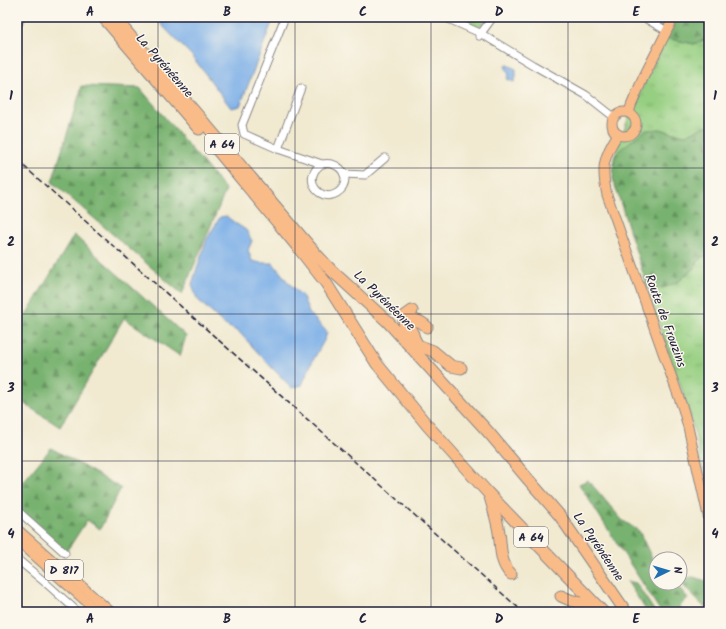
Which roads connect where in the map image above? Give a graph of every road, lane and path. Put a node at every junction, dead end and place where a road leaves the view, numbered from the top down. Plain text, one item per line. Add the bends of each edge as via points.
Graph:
1 (21, 17) edge
2 (103, 17) edge
3 (114, 17) edge
4 (285, 17) edge
5 (444, 17) edge
6 (493, 17) edge
7 (643, 17) edge
8 (674, 17) edge
9 (17, 26) edge
10 (667, 30) junction
11 (480, 34) junction
12 (301, 88) dead end
13 (629, 113) junction
14 (614, 117) junction
15 (618, 134) junction
16 (278, 149) junction
17 (385, 158) dead end
18 (322, 164) junction
19 (344, 174) junction
20 (412, 311) dead end
21 (427, 327) dead end
22 (408, 336) junction
23 (417, 345) junction
24 (433, 351) junction
25 (426, 364) junction
26 (461, 368) dead end
27 (488, 493) junction
28 (17, 510) edge
29 (709, 520) edge
30 (17, 529) edge
31 (17, 540) edge
32 (65, 553) dead end
33 (17, 559) edge
34 (512, 574) dead end
35 (561, 596) dead end
36 (78, 612) edge
37 (98, 612) edge
38 (110, 612) edge
39 (599, 612) edge
40 (602, 612) edge
41 (626, 612) edge

1 - 9 street
2 - 27 highway, La Pyrénéenne / A 64 via 297,246 326,283 377,364
3 - 22 highway, La Pyrénéenne / A 64 via 316,254 388,322
4 - 16 street via 242,125 244,134
5 - 11 street
6 - 11 street
7 - 10 street
8 - 10 main road
10 - 13 main road
11 - 14 street via 586,95
12 - 16 street
13 - 14 main road via 621,112
13 - 15 main road via 635,118 635,130 626,136
14 - 15 main road via 613,128
15 - 29 main road, Route de Frouzins via 607,152 604,184 683,409
16 - 18 street
17 - 19 street via 365,175
18 - 19 street via 333,164
18 - 19 street via 312,176 314,187 321,194 332,195 340,191 344,183
20 - 22 highway via 405,316 404,321
21 - 22 highway via 417,320 411,322
22 - 23 highway
22 - 24 highway
22 - 25 highway, La Pyrénéenne / A 64
23 - 24 highway
23 - 25 highway
24 - 26 highway via 451,366
25 - 41 highway, La Pyrénéenne / A 64 via 560,516
27 - 34 highway via 499,529 502,559
27 - 40 highway, La Pyrénéenne / A 64
28 - 32 street
30 - 38 main road, D 817
31 - 37 main road, D 817
33 - 36 street
35 - 39 highway

